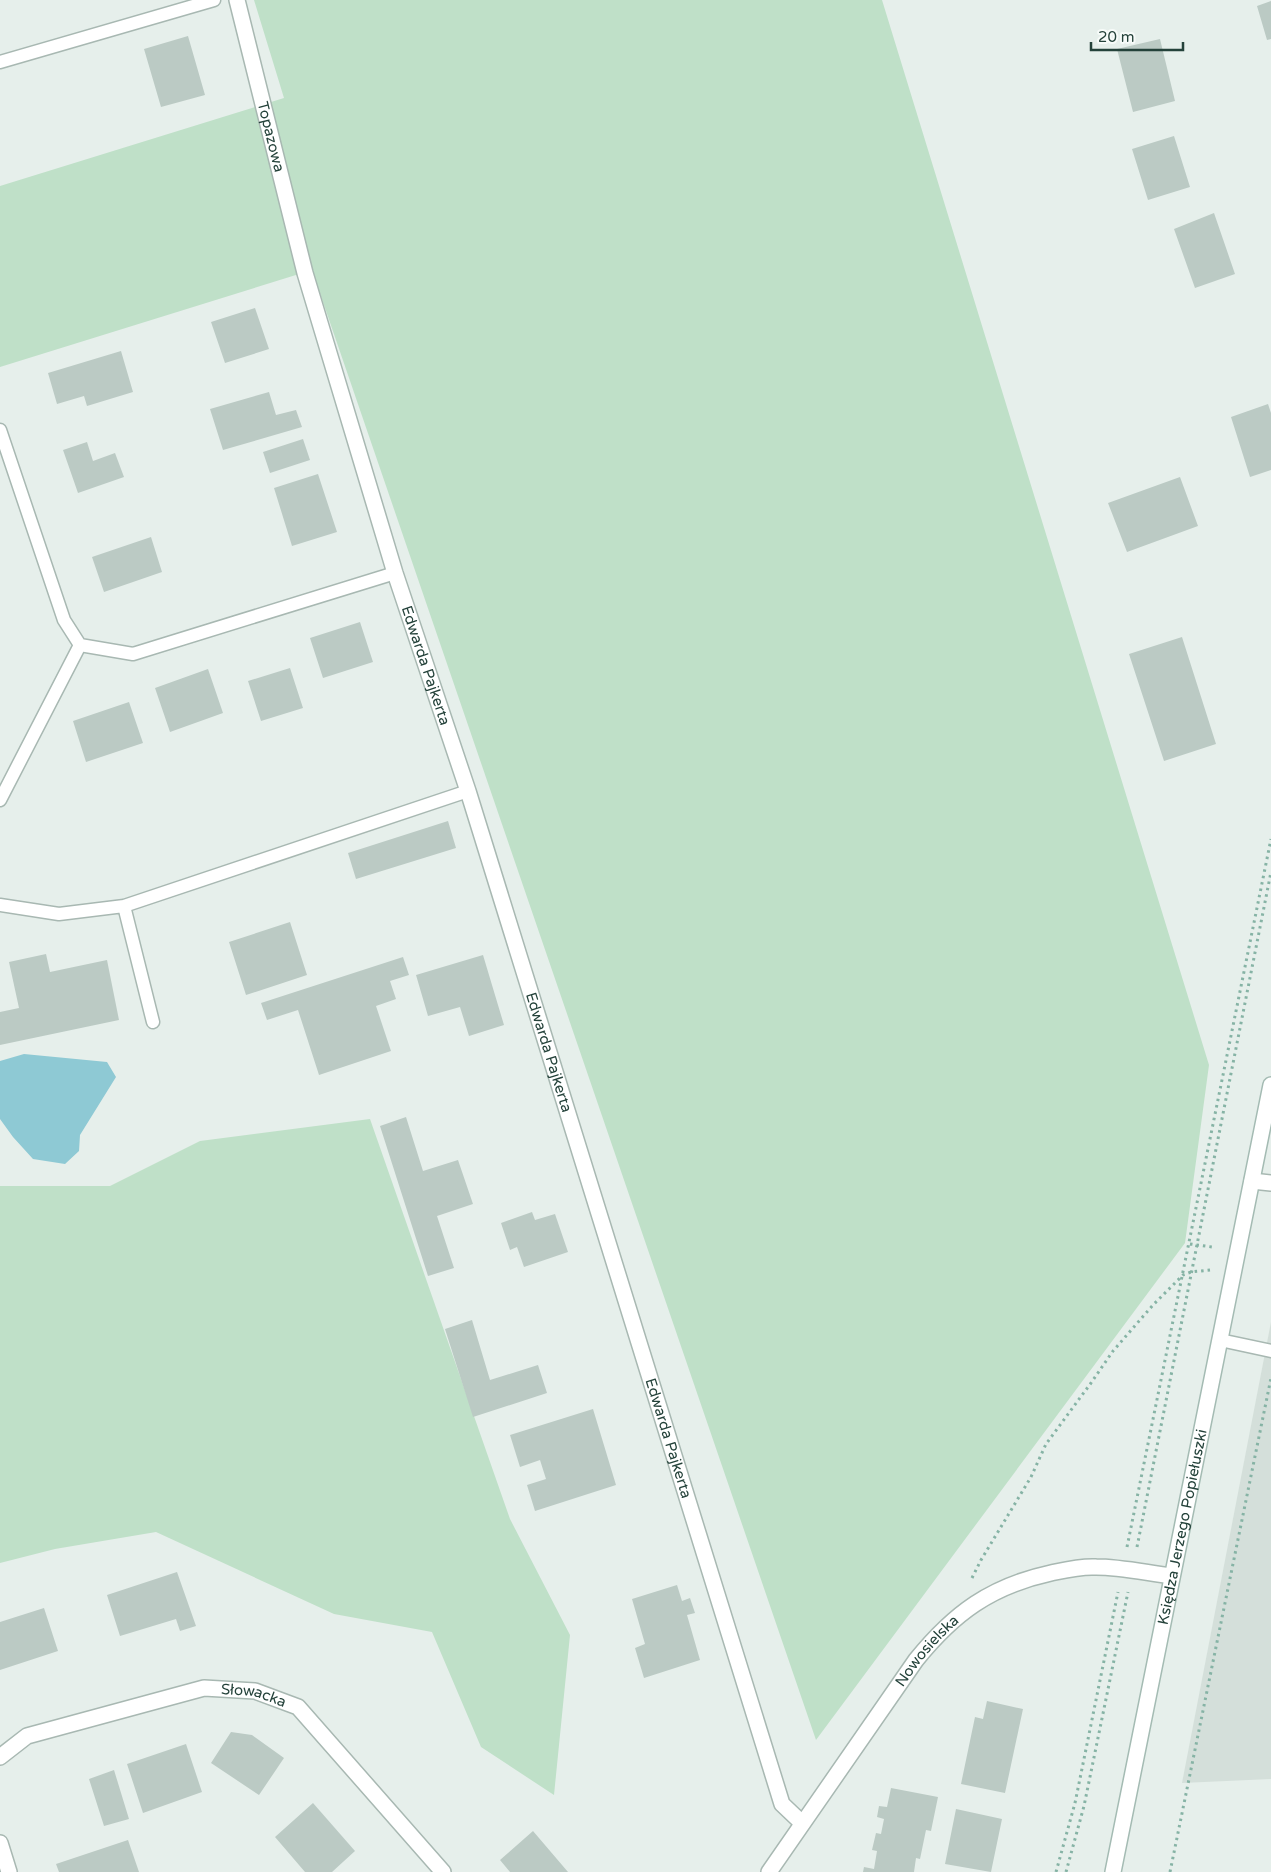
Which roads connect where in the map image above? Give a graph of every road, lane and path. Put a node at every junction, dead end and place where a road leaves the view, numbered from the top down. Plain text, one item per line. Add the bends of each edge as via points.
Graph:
1 (214, 0) edge
2 (237, 0) edge
3 (0, 62) edge
4 (305, 273) joint
5 (0, 430) edge
6 (395, 573) junction
7 (80, 645) junction
8 (468, 792) junction
9 (0, 800) edge
10 (1271, 839) edge
11 (1271, 872) edge
12 (0, 905) edge
13 (124, 906) junction
14 (153, 1022) dead end
15 (1271, 1085) edge
16 (1252, 1181) junction
17 (1271, 1183) edge
18 (1191, 1272) junction
19 (1183, 1275) junction
20 (1233, 1275) junction
21 (1220, 1340) junction
22 (1271, 1351) edge
23 (1271, 1378) edge
24 (1127, 1570) junction
25 (1172, 1576) junction
26 (970, 1582) dead end
27 (0, 1757) edge
28 (802, 1823) junction
29 (0, 1843) edge
30 (9, 1872) edge
31 (443, 1872) edge
32 (769, 1872) edge
33 (1056, 1872) edge
34 (1066, 1872) edge
35 (1113, 1872) edge
36 (1170, 1872) edge

1 - 3 lane
2 - 4 street, Topazowa
4 - 6 street, Edwarda Pajkerta
5 - 7 lane via 64,620
6 - 7 lane via 133,654
6 - 8 street, Edwarda Pajkerta
7 - 9 lane
8 - 13 lane
8 - 28 street, Edwarda Pajkerta via 782,1804
10 - 19 path
11 - 18 path
12 - 13 lane via 59,914
13 - 14 lane
15 - 16 street, Księdza Jerzego Popiełuszki
16 - 17 street
16 - 20 street, Księdza Jerzego Popiełuszki
18 - 19 path
18 - 20 path via 1210,1270
18 - 24 path
19 - 24 path
19 - 26 path via 1113,1351 1046,1444 1031,1477
20 - 21 street, Księdza Jerzego Popiełuszki
21 - 22 lane
21 - 25 street, Księdza Jerzego Popiełuszki
23 - 36 path
24 - 25 street, Nowosielska
24 - 28 street, Nowosielska via 1094,1566 1040,1575 988,1596 954,1618 916,1660
24 - 33 path via 1075,1803
24 - 34 path via 1084,1806
25 - 35 street, Księdza Jerzego Popiełuszki
27 - 31 street, Słowacka via 27,1736 204,1688 255,1691 298,1707
28 - 32 street, Nowosielska
29 - 30 street

